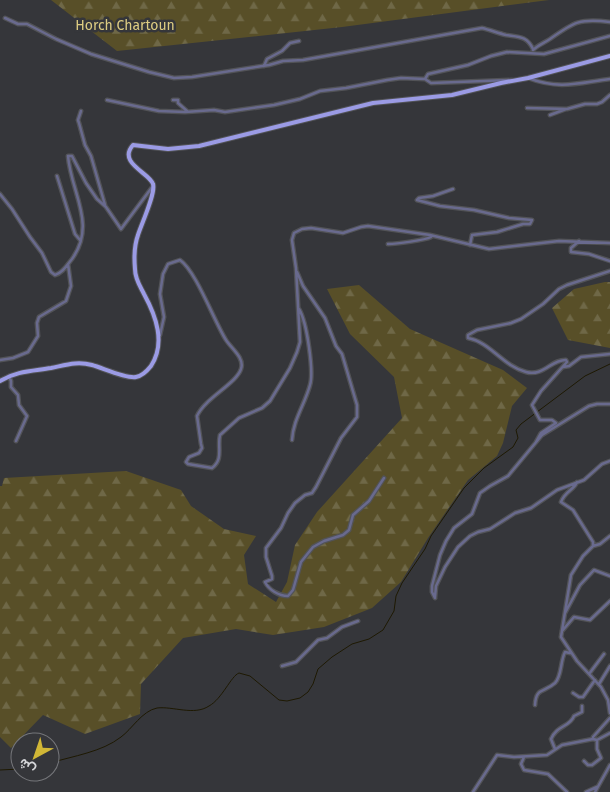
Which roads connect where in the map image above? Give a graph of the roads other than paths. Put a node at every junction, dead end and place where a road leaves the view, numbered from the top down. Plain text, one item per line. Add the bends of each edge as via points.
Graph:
1 (5, 18) dead end
2 (610, 22) edge
3 (610, 36) edge
4 (299, 41) dead end
5 (532, 51) junction
6 (610, 56) edge
7 (264, 66) junction
8 (528, 78) junction
9 (425, 79) junction
10 (610, 79) edge
11 (516, 80) junction
12 (610, 96) edge
13 (107, 100) dead end
14 (172, 100) dead end
15 (526, 108) dead end
16 (567, 109) junction
17 (81, 111) dead end
18 (188, 112) junction
19 (550, 115) dead end
20 (57, 176) dead end
21 (153, 185) junction
22 (453, 189) dead end
23 (0, 194) edge
24 (106, 207) junction
25 (433, 236) junction
26 (80, 240) junction
27 (580, 241) junction
28 (610, 243) edge
29 (388, 244) dead end
30 (470, 245) junction
31 (610, 261) edge
32 (68, 264) junction
33 (296, 268) junction
34 (610, 271) edge
35 (299, 308) junction
36 (160, 335) junction
37 (610, 354) edge
38 (0, 360) edge
39 (562, 368) junction
40 (9, 376) junction
41 (0, 381) edge
42 (610, 404) edge
43 (292, 440) dead end
44 (16, 441) dead end
45 (536, 442) junction
46 (610, 461) edge
47 (384, 478) dead end
48 (577, 482) junction
49 (610, 536) edge
50 (592, 546) junction
51 (610, 576) edge
52 (610, 601) edge
53 (565, 614) junction
54 (358, 621) dead end
55 (561, 632) junction
56 (570, 653) junction
57 (604, 654) dead end
58 (282, 666) dead end
59 (610, 666) edge
60 (589, 674) junction
61 (595, 680) junction
62 (599, 684) junction
63 (572, 693) dead end
64 (535, 705) dead end
65 (582, 706) dead end
66 (610, 712) edge
67 (610, 718) edge
68 (610, 733) edge
69 (595, 740) junction
70 (555, 750) junction
71 (524, 757) junction
72 (584, 761) dead end
73 (610, 765) edge
74 (598, 787) junction
75 (473, 792) edge
76 (567, 792) edge
77 (586, 792) edge
78 (595, 792) edge

1 - 7 street via 27,24 91,54 163,76 192,77
2 - 5 street via 583,20 560,31
3 - 5 street via 544,54
4 - 7 street via 267,58
5 - 7 street via 521,36 482,28
5 - 9 street via 491,56 428,74
6 - 8 main road
8 - 10 street via 554,86
8 - 11 main road
9 - 11 street via 431,83
9 - 18 street via 401,78 320,91 274,105 225,112
11 - 21 main road via 452,95 373,103 199,146 168,149 133,146 129,152 132,162
12 - 16 street via 601,103
13 - 18 street via 159,111
14 - 18 street via 178,100
15 - 16 street
16 - 19 street
17 - 24 street via 79,123 84,145 91,156
20 - 26 street
21 - 24 street via 121,229
21 - 36 main road via 136,244 135,269
22 - 30 street via 417,200 532,220 530,224 472,235
23 - 32 street via 53,274 60,273
24 - 26 street via 86,183 72,156 68,156 83,218
25 - 29 street via 425,241
25 - 30 street
25 - 33 street via 368,226 343,233 302,229 294,233 292,240
26 - 32 street
27 - 28 street
27 - 30 street via 489,249
27 - 31 street via 574,244 571,252
32 - 38 street via 71,286 66,301 40,317 38,336 28,352
33 - 35 street
33 - 47 street via 342,354 358,413 315,489 295,503 266,548 272,576 265,582 268,588 288,596 293,590 301,562 313,547 349,530 353,515 369,501
34 - 39 street via 558,289 521,319 468,335 468,338 478,340 504,361 525,372 536,373 564,359 566,362
35 - 36 street via 299,346 287,373 268,404 239,418 220,435 219,458 212,468 186,462 202,448 196,416 237,376 241,362 180,260 168,264 163,274 160,294 164,317
35 - 43 street via 308,341 311,382
36 - 40 main road via 152,364 134,378 81,363
37 - 39 street via 581,357
39 - 45 street via 533,401 540,420 556,423 541,433
40 - 41 main road
40 - 44 street via 19,405 27,416
42 - 45 street via 586,408
45 - 48 street via 508,476 480,493 472,514 451,532 440,555 433,582 435,598 436,586 445,567 470,536 490,529
46 - 48 street
48 - 50 street via 561,502 573,510 593,542
49 - 50 street
50 - 53 street via 571,575
51 - 53 street via 594,570 580,585
52 - 55 street via 590,620 574,616
53 - 55 street
54 - 58 street via 318,640 296,662
55 - 56 street
56 - 60 street
56 - 64 street via 563,656 555,683 535,696
57 - 60 street
59 - 62 street
60 - 61 street
61 - 62 street
61 - 63 street via 583,697
62 - 66 street
65 - 70 street via 582,712 554,732 551,739
67 - 69 street via 594,737
68 - 69 street
69 - 70 street via 562,745
69 - 72 street via 601,758 592,766
70 - 71 street via 547,755
71 - 75 street via 497,755
71 - 76 street via 521,764 524,770 548,774
73 - 74 street
74 - 77 street
74 - 78 street

